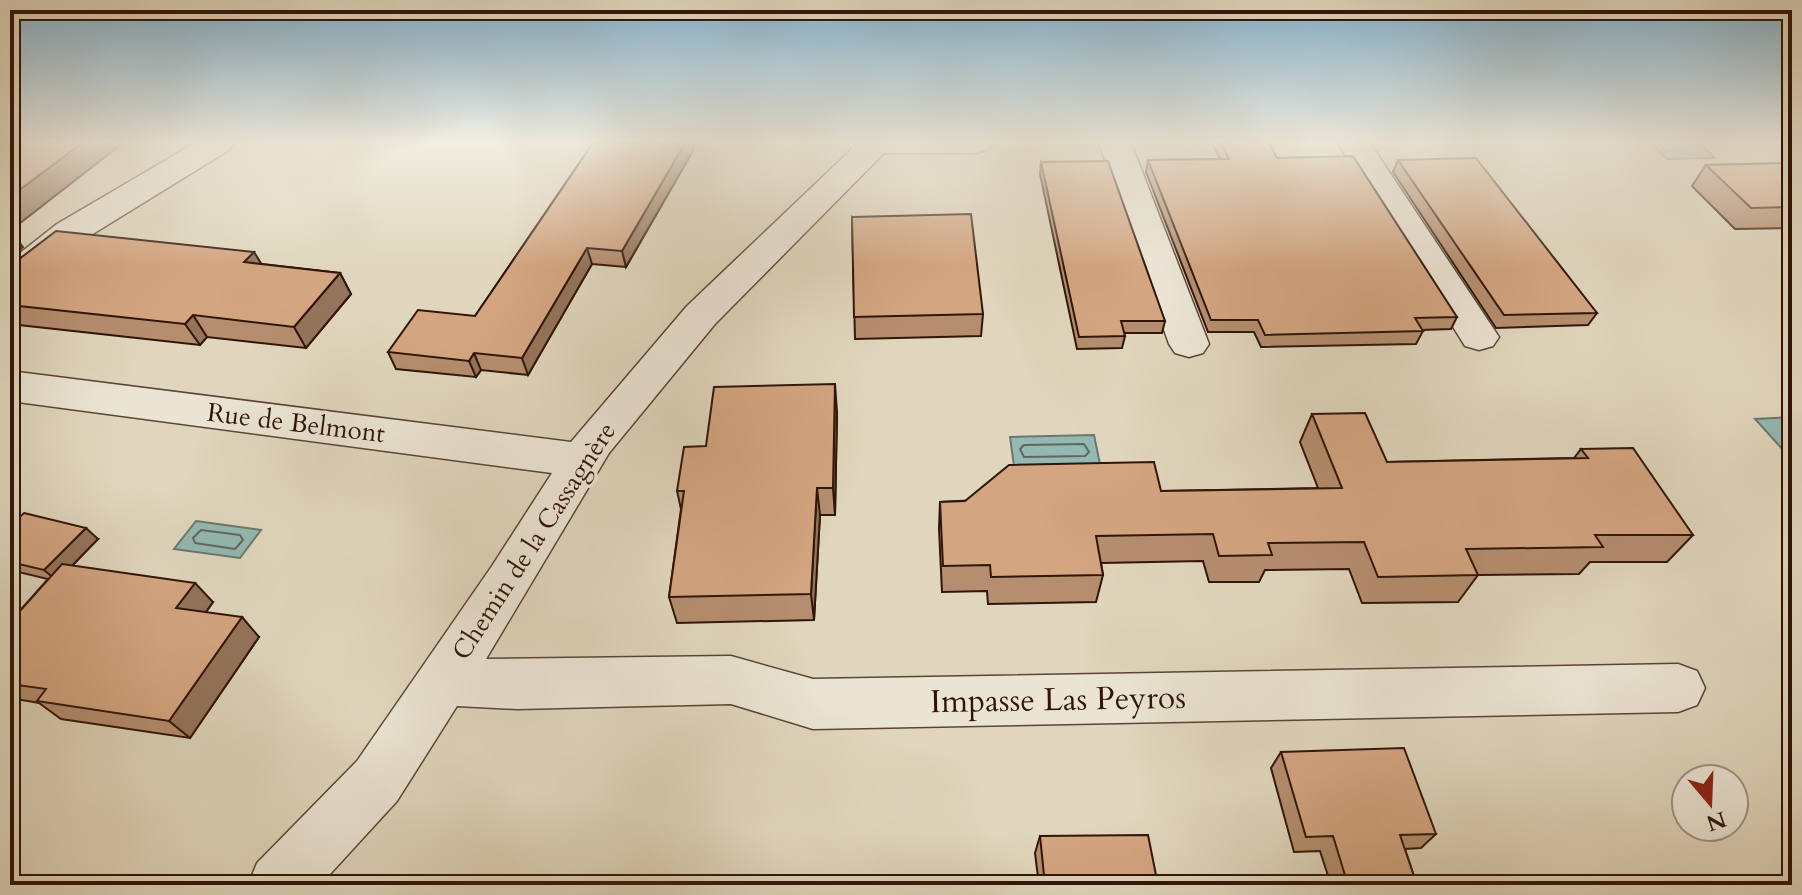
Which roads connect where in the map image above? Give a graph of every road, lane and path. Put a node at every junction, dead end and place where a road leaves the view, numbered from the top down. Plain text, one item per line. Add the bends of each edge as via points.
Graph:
1 (149, 185) edge
2 (830, 185) edge
3 (1130, 185) edge
4 (1381, 185) edge
5 (10, 279) edge
6 (1479, 337) dead end
7 (1189, 344) dead end
8 (10, 386) edge
9 (582, 460) junction
10 (442, 681) junction
11 (1678, 688) dead end
12 (279, 885) edge

1 - 5 street via 70,232
2 - 9 street, Chemin de la Cassagnère via 701,315
3 - 7 street
4 - 6 street
8 - 9 street, Rue de Belmont
9 - 10 street, Chemin de la Cassagnère
10 - 11 street, Impasse Las Peyros via 517,685 731,680 813,704
10 - 12 street, Chemin de la Cassagnère via 377,781

